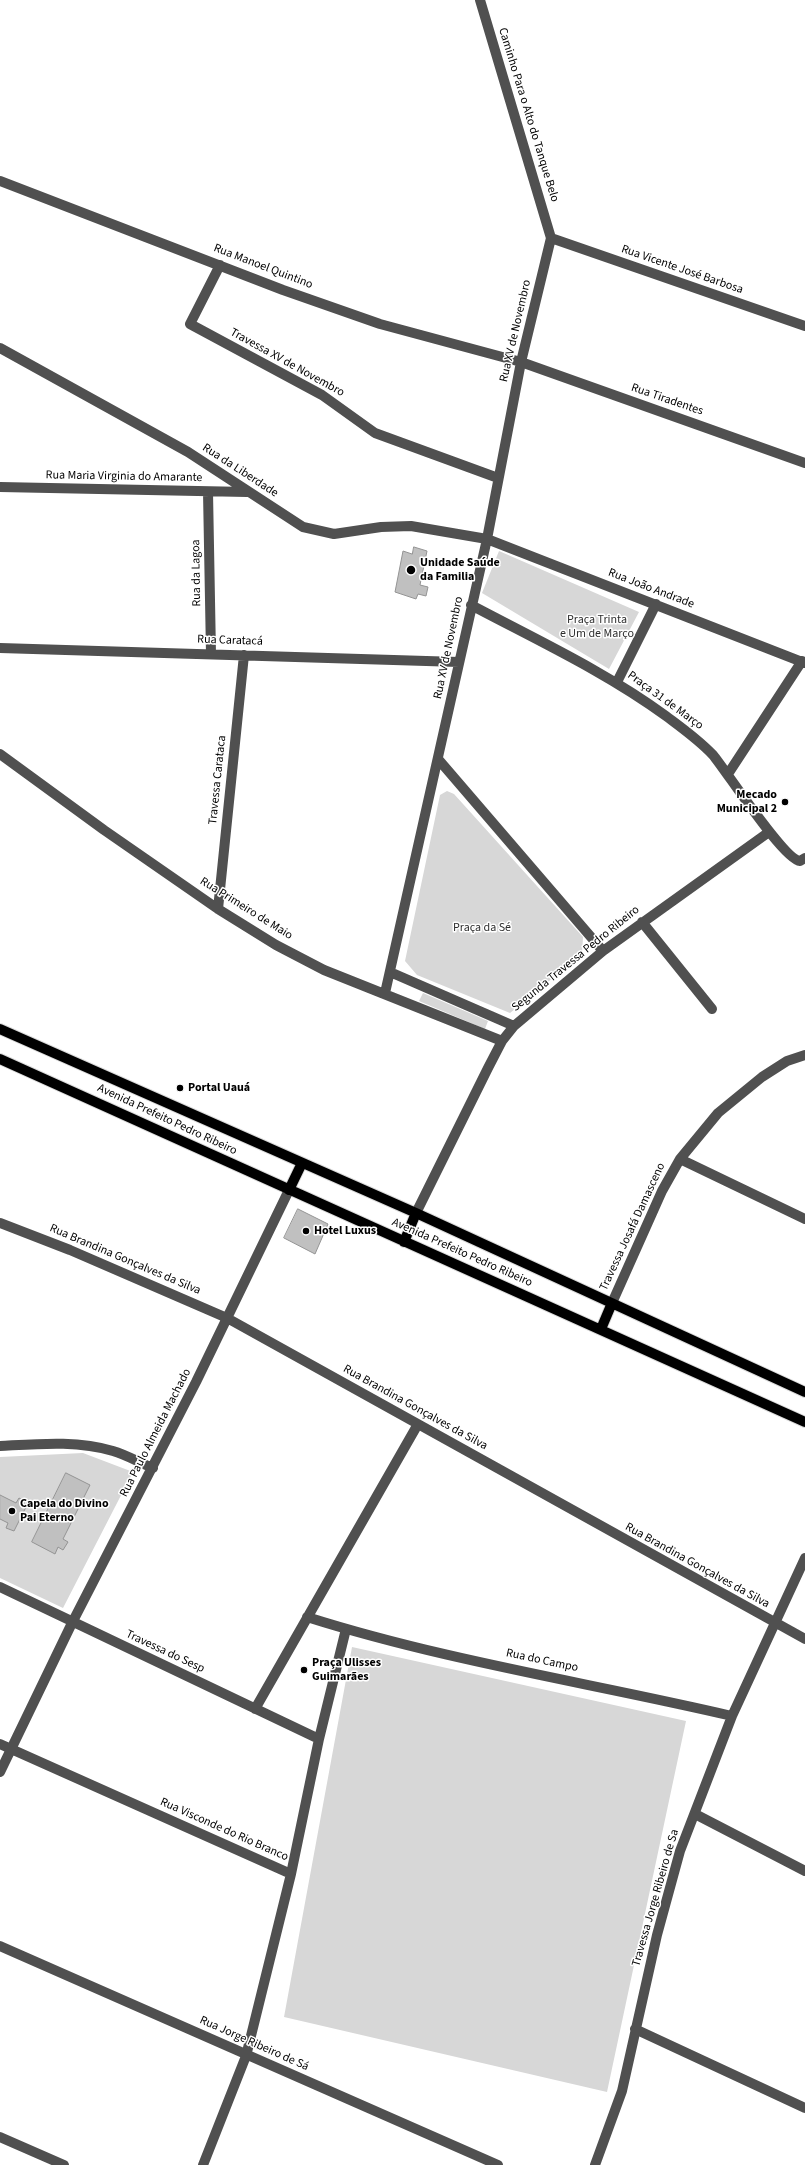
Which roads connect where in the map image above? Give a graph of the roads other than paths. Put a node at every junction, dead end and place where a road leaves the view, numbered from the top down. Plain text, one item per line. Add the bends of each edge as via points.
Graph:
1 (480, 0) edge
2 (0, 181) edge
3 (551, 238) junction
4 (220, 265) junction
5 (805, 326) edge
6 (0, 348) edge
7 (521, 362) junction
8 (805, 463) edge
9 (498, 478) junction
10 (0, 487) edge
11 (208, 492) junction
12 (247, 492) junction
13 (487, 539) junction
14 (656, 604) junction
15 (471, 605) junction
16 (0, 648) edge
17 (211, 654) junction
18 (244, 655) junction
19 (459, 662) junction
20 (803, 662) edge
21 (617, 682) junction
22 (0, 754) edge
23 (438, 759) junction
24 (728, 774) junction
25 (769, 832) junction
26 (805, 858) edge
27 (218, 909) junction
28 (642, 922) junction
29 (603, 951) junction
30 (390, 972) junction
31 (384, 994) junction
32 (712, 1009) dead end
33 (514, 1026) junction
34 (0, 1029) edge
35 (502, 1041) junction
36 (805, 1055) edge
37 (0, 1059) edge
38 (680, 1159) junction
39 (302, 1163) junction
40 (289, 1190) junction
41 (416, 1213) junction
42 (805, 1219) edge
43 (0, 1223) edge
44 (404, 1242) junction
45 (612, 1303) junction
46 (227, 1318) junction
47 (601, 1329) junction
48 (805, 1392) edge
49 (805, 1422) edge
50 (418, 1424) junction
51 (0, 1446) edge
52 (153, 1468) junction
53 (805, 1558) edge
54 (0, 1587) edge
55 (307, 1617) junction
56 (72, 1623) junction
57 (775, 1624) junction
58 (346, 1629) junction
59 (805, 1640) edge
60 (255, 1709) junction
61 (732, 1716) junction
62 (319, 1739) junction
63 (0, 1744) edge
64 (11, 1749) junction
65 (0, 1772) edge
66 (695, 1814) junction
67 (805, 1871) edge
68 (291, 1874) junction
69 (0, 1946) edge
70 (636, 2029) junction
71 (246, 2056) junction
72 (805, 2108) edge
73 (0, 2137) edge
74 (64, 2165) edge
75 (203, 2165) edge
76 (498, 2165) edge
77 (594, 2165) edge

1 - 3 street, Caminho Para o Alto do Tanque Belo
2 - 4 street, Rua Manoel Quintino
3 - 5 street, Rua Vicente José Barbosa
3 - 7 street, Rua XV de Novembro
4 - 7 street, Rua Manoel Quintino via 380,324
4 - 9 street, Travessa XV de Novembro via 190,324 322,395 375,433
6 - 12 street, Rua da Liberdade via 188,452
7 - 8 street, Rua Tiradentes
7 - 9 street, Rua XV de Novembro
9 - 13 street, Rua XV de Novembro
10 - 11 street, Rua Maria Virginia do Amarante
11 - 12 street, Rua Maria Virginia do Amarante
11 - 17 street, Rua da Lagoa
12 - 13 street, Rua da Liberdade via 303,527 320,532 334,534 381,526 411,526
13 - 14 street, Rua João Andrade
13 - 15 street, Rua XV de Novembro
14 - 20 street, Rua João Andrade
14 - 21 street
15 - 19 street, Rua XV de Novembro
15 - 21 street, Praça 31 de Março
16 - 17 street, Rua Caratacá
17 - 18 street, Rua Caratacá
18 - 19 street, Rua Caratacá
18 - 27 street, Travessa Carataca
19 - 23 street, Rua XV de Novembro
20 - 24 street
21 - 24 street, Praça 31 de Março via 688,732 711,753
22 - 27 street, Rua Primeiro de Maio
23 - 29 street
23 - 30 street, Rua XV de Novembro
24 - 25 street, Praça 31 de Março
25 - 26 street, Praça 31 de Março via 792,859 800,861
25 - 28 street, Segunda Travessa Pedro Ribeiro
27 - 31 street, Rua Primeiro de Maio via 276,945 324,970
28 - 29 street, Segunda Travessa Pedro Ribeiro
28 - 32 street
29 - 33 street, Segunda Travessa Pedro Ribeiro
30 - 31 street, Rua XV de Novembro
30 - 33 street
31 - 35 street, Rua Primeiro de Maio
33 - 35 street, Segunda Travessa Pedro Ribeiro
34 - 39 main road, Avenida Prefeito Pedro Ribeiro
35 - 41 street, Segunda Travessa Pedro Ribeiro
36 - 38 street, Travessa Josafá Damasceno via 787,1061 762,1077 718,1113
37 - 40 main road, Avenida Prefeito Pedro Ribeiro
38 - 42 street
38 - 45 street, Travessa Josafá Damasceno via 662,1191
39 - 40 main road
39 - 41 main road, Avenida Prefeito Pedro Ribeiro
40 - 44 main road, Avenida Prefeito Pedro Ribeiro
40 - 46 street, Rua Paulo Almeida Machado
41 - 44 main road
41 - 45 main road, Avenida Prefeito Pedro Ribeiro
43 - 46 street, Rua Brandina Gonçalves da Silva via 70,1250
44 - 47 main road, Avenida Prefeito Pedro Ribeiro
45 - 47 main road
45 - 48 main road, Avenida Prefeito Pedro Ribeiro
46 - 50 street, Rua Brandina Gonçalves da Silva
46 - 52 street, Rua Paulo Almeida Machado
47 - 49 main road, Avenida Prefeito Pedro Ribeiro
50 - 55 street
50 - 57 street, Rua Brandina Gonçalves da Silva
51 - 52 street via 74,1444 113,1451
52 - 56 street, Rua Paulo Almeida Machado
53 - 57 street, Travessa Jorge Ribeiro de Sa
54 - 56 street, Travessa do Sesp
55 - 58 street, Rua do Campo
55 - 60 street
56 - 60 street, Travessa do Sesp
56 - 64 street, Rua Paulo Almeida Machado
57 - 59 street, Rua Brandina Gonçalves da Silva
57 - 61 street, Travessa Jorge Ribeiro de Sa
58 - 61 street, Rua do Campo via 433,1651
58 - 62 street
60 - 62 street, Travessa do Sesp
61 - 66 street, Travessa Jorge Ribeiro de Sa
62 - 68 street
63 - 64 street, Rua Visconde do Rio Branco
64 - 65 street, Rua Paulo Almeida Machado
64 - 68 street, Rua Visconde do Rio Branco
66 - 67 street
66 - 70 street, Travessa Jorge Ribeiro de Sa via 680,1851 656,1935
68 - 71 street, Rua Visconde do Rio Branco
69 - 71 street, Rua Jorge Ribeiro de Sá
70 - 72 street
70 - 77 street, Travessa Jorge Ribeiro de Sa via 622,2091
71 - 75 street, Rua Visconde do Rio Branco
71 - 76 street, Rua Jorge Ribeiro de Sá
73 - 74 street

